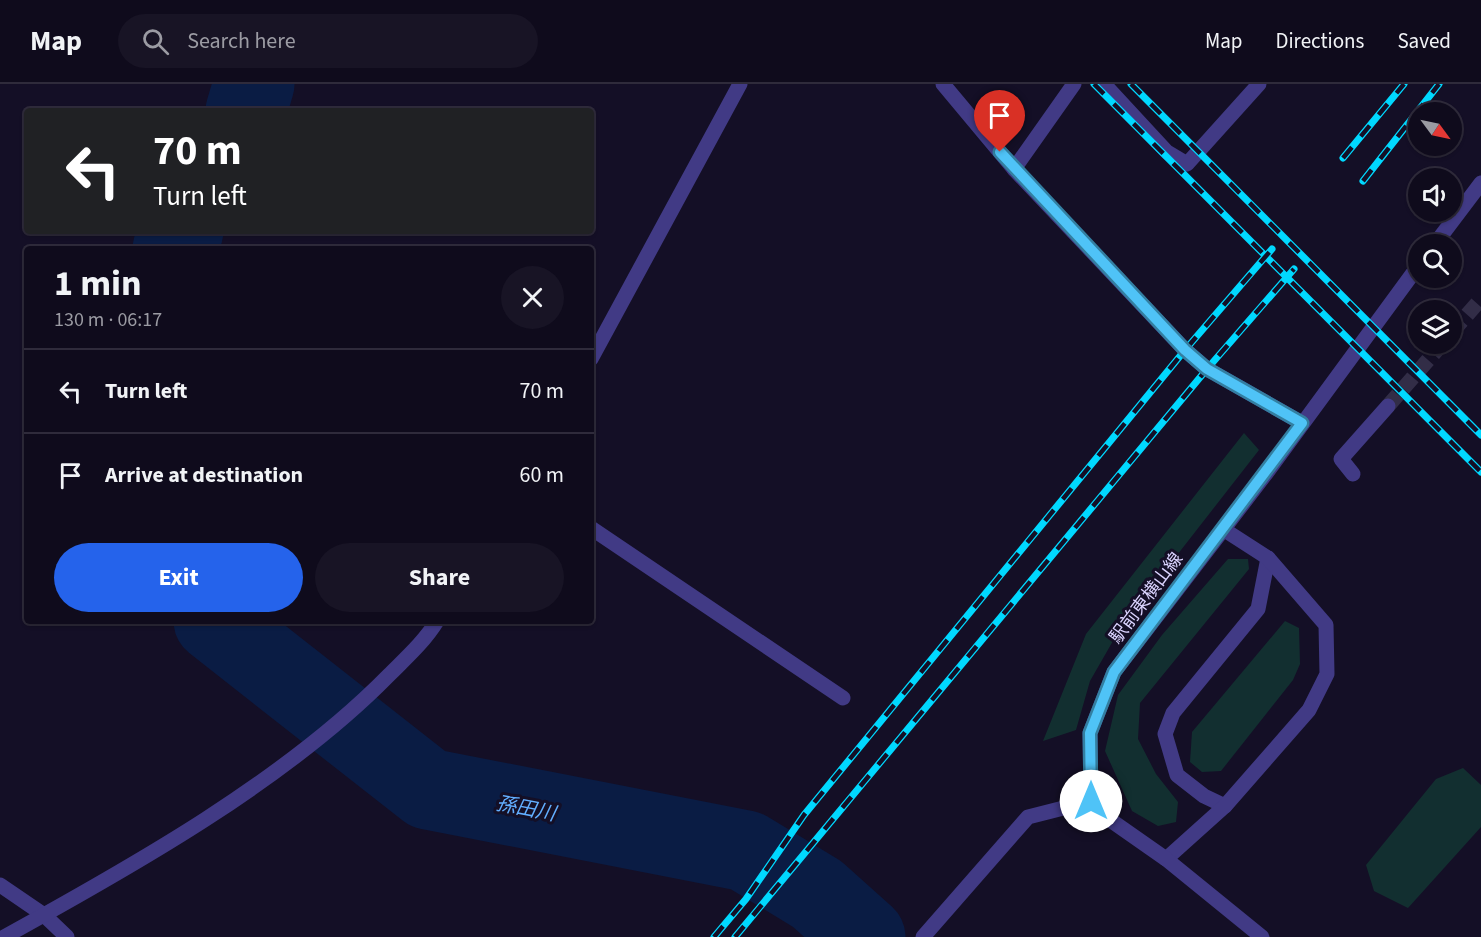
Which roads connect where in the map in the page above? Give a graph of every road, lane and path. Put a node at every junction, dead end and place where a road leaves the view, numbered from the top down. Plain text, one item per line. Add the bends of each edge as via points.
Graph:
1 (740, 84) edge
2 (943, 84) edge
3 (1074, 84) edge
4 (1104, 84) edge
5 (1258, 84) edge
6 (1014, 169) junction
7 (1481, 183) edge
8 (1443, 234) edge
9 (1408, 280) edge
10 (594, 353) edge
11 (1388, 406) tunnel mouth
12 (1302, 423) junction
13 (1353, 474) dead end
14 (1223, 529) junction
15 (594, 530) edge
16 (1268, 558) junction
17 (435, 624) edge
18 (843, 698) dead end
19 (1091, 801) junction
20 (1225, 806) junction
21 (1166, 860) junction
22 (0, 885) edge
23 (44, 915) junction
24 (927, 932) edge
25 (4, 937) edge
26 (67, 937) edge
27 (1262, 937) edge

1 - 10 street
2 - 6 street
3 - 6 street
4 - 5 street via 1167,152 1187,164
6 - 12 street via 1185,350 1207,369
7 - 8 street
9 - 12 street, 駅前東横山線
11 - 13 street via 1341,459
12 - 14 street, 駅前東横山線
14 - 16 street
14 - 19 street, 駅前東横山線 via 1114,672 1090,733
15 - 18 street
16 - 20 street via 1326,625 1327,674 1309,710
16 - 20 street via 1258,609 1173,713 1165,734 1177,775
17 - 23 street via 363,701 317,739 213,814
19 - 21 street via 1106,817
19 - 24 street via 1028,817
20 - 21 street
21 - 27 street
22 - 23 street
23 - 25 street
23 - 26 street

